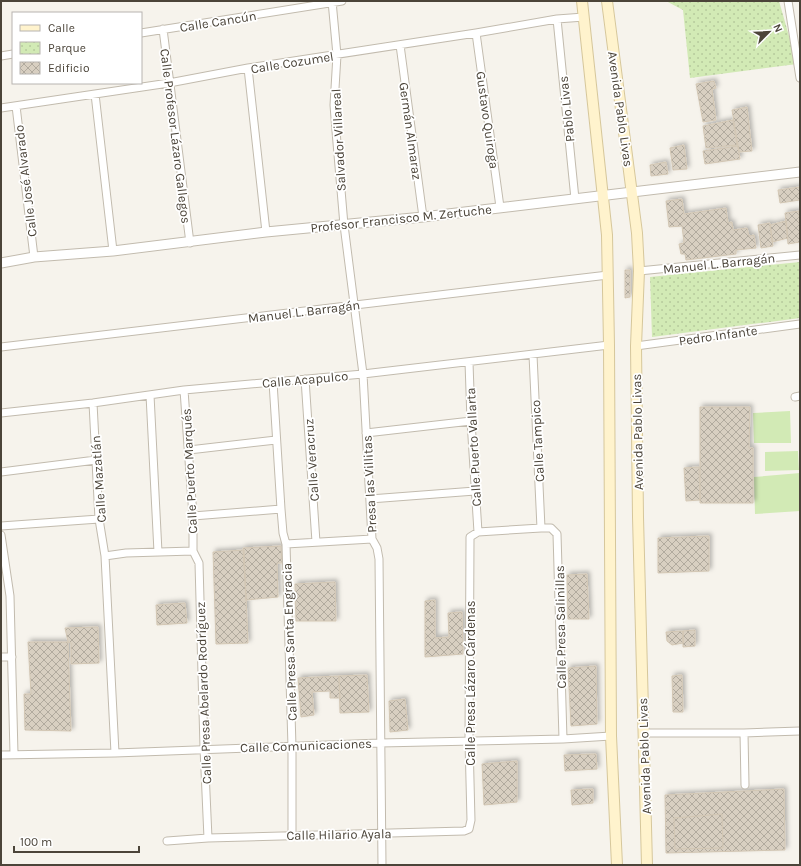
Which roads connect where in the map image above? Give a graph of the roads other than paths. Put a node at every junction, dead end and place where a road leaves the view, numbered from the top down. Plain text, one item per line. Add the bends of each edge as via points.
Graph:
1 (342, 1) edge
2 (582, 1) edge
3 (607, 1) edge
4 (788, 1) edge
5 (332, 2) edge
6 (584, 17) junction
7 (557, 19) junction
8 (163, 29) junction
9 (142, 33) edge
10 (476, 33) junction
11 (400, 46) junction
12 (798, 50) edge
13 (12, 54) edge
14 (337, 55) junction
15 (1, 56) edge
16 (248, 68) junction
17 (800, 78) edge
18 (169, 83) junction
19 (96, 94) junction
20 (16, 106) junction
21 (1, 108) edge
22 (800, 172) edge
23 (632, 191) junction
24 (603, 195) junction
25 (574, 199) junction
26 (500, 207) junction
27 (423, 217) junction
28 (344, 224) junction
29 (266, 232) junction
30 (190, 243) junction
31 (113, 251) junction
32 (800, 254) edge
33 (34, 257) junction
34 (1, 263) edge
35 (639, 271) junction
36 (608, 275) junction
37 (354, 305) junction
38 (800, 324) edge
39 (609, 345) junction
40 (636, 346) junction
41 (1, 347) edge
42 (533, 355) junction
43 (469, 362) junction
44 (363, 374) junction
45 (305, 378) junction
46 (273, 382) junction
47 (184, 390) junction
48 (150, 395) junction
49 (93, 403) junction
50 (1, 412) edge
51 (471, 421) junction
52 (366, 433) junction
53 (276, 440) junction
54 (189, 450) junction
55 (96, 460) junction
56 (1, 472) edge
57 (476, 490) junction
58 (370, 499) junction
59 (281, 509) junction
60 (193, 516) junction
61 (99, 519) junction
62 (1, 526) edge
63 (541, 528) junction
64 (478, 532) junction
65 (1, 535) edge
66 (372, 539) junction
67 (316, 542) junction
68 (286, 544) junction
69 (193, 551) junction
70 (158, 552) junction
71 (106, 556) junction
72 (12, 656) junction
73 (1, 657) edge
74 (800, 731) edge
75 (744, 732) junction
76 (643, 733) junction
77 (611, 736) junction
78 (563, 739) junction
79 (469, 741) junction
80 (380, 743) junction
81 (292, 746) junction
82 (204, 748) junction
83 (116, 752) junction
84 (14, 754) junction
85 (1, 755) edge
86 (745, 785) dead end
87 (469, 829) joint
88 (381, 833) junction
89 (292, 835) junction
90 (208, 838) junction
91 (167, 841) dead end
92 (382, 865) edge
93 (617, 865) edge
94 (647, 865) edge

1 - 5 street, Calle Cancún
2 - 6 main road, Avenida Pablo Livas
3 - 23 main road, Avenida Pablo Livas
4 - 12 street
5 - 8 street, Calle Cancún
5 - 14 street, Salvador Villareal
6 - 7 street, Calle Cozumel
6 - 24 main road, Avenida Pablo Livas
7 - 10 street, Calle Cozumel
7 - 25 street, Pablo Livas
8 - 9 street, Calle Cancún
8 - 18 street, Calle Profesor Lázaro Gallegos
10 - 11 street, Calle Cozumel
10 - 26 street, Gustavo Quiroga
11 - 14 street, Calle Cozumel
11 - 27 street, Germán Almaraz
12 - 17 street
13 - 15 street
14 - 16 street, Calle Cozumel
14 - 28 street, Salvador Villareal via 334,105
16 - 18 street, Calle Cozumel
16 - 29 street
18 - 19 street, Calle Cozumel
18 - 30 street, Calle Profesor Lázaro Gallegos
19 - 20 street, Calle Cozumel
19 - 31 street
20 - 21 street, Calle Cozumel
20 - 33 street, Calle José Alvarado
22 - 23 street, Profesor Francisco M. Zertuche
23 - 24 street, Profesor Francisco M. Zertuche
23 - 35 main road, Avenida Pablo Livas
24 - 25 street, Profesor Francisco M. Zertuche
24 - 36 main road, Avenida Pablo Livas
25 - 26 street, Profesor Francisco M. Zertuche
26 - 27 street, Profesor Francisco M. Zertuche
27 - 28 street, Profesor Francisco M. Zertuche
28 - 29 street, Profesor Francisco M. Zertuche
28 - 37 street, Presa las Villitas
29 - 30 street, Profesor Francisco M. Zertuche
30 - 31 street, Profesor Francisco M. Zertuche
31 - 33 street, Profesor Francisco M. Zertuche
32 - 35 street, Manuel L. Barragán
33 - 34 street, Profesor Francisco M. Zertuche
35 - 40 main road, Avenida Pablo Livas
36 - 37 street, Manuel L. Barragán
36 - 39 main road, Avenida Pablo Livas
37 - 41 street, Manuel L. Barragán
37 - 44 street, Presa las Villitas
38 - 40 street, Pedro Infante
39 - 42 street, Calle Acapulco
39 - 77 main road, Avenida Pablo Livas
40 - 76 main road, Avenida Pablo Livas
42 - 43 street, Calle Acapulco
42 - 63 street, Calle Tampico
43 - 44 street, Calle Acapulco
43 - 51 street, Calle Puerto Vallarta
44 - 45 street, Calle Acapulco
44 - 52 street, Presa las Villitas
45 - 46 street, Calle Acapulco
45 - 67 street, Calle Veracruz
46 - 47 street, Calle Acapulco
46 - 53 street
47 - 48 street, Calle Acapulco
47 - 54 street, Calle Puerto Marqués
48 - 49 street, Calle Acapulco
48 - 70 street
49 - 50 street, Calle Acapulco
49 - 55 street, Calle Mazatlán
51 - 52 street
51 - 57 street, Calle Puerto Vallarta
52 - 58 street, Presa las Villitas
53 - 54 street
53 - 59 street
54 - 60 street, Calle Puerto Marqués
55 - 56 street
55 - 61 street, Calle Mazatlán
57 - 58 street
57 - 64 street, Calle Puerto Vallarta
58 - 66 street, Presa las Villitas
59 - 60 street
59 - 68 street
60 - 69 street, Calle Puerto Marqués
61 - 62 street
61 - 71 street, Calle Mazatlán
63 - 64 street
63 - 78 street, Calle Presa Salinillas via 551,528 557,534
64 - 79 street, Calle Presa Lázaro Cárdenas via 470,536
65 - 72 street via 10,596
66 - 67 street
66 - 80 street, Presa las Villitas via 379,559
67 - 68 street
68 - 81 street, Calle Presa Santa Engracia
69 - 70 street
69 - 82 street, Calle Presa Abelardo Rodríguez via 200,563
70 - 71 street
71 - 83 street, Calle Mazatlán
72 - 73 street
72 - 84 street
74 - 75 street
75 - 76 street
75 - 86 street
76 - 94 main road, Avenida Pablo Livas
77 - 78 street, Calle Comunicaciones
77 - 93 main road, Avenida Pablo Livas
78 - 79 street, Calle Comunicaciones
79 - 80 street, Calle Comunicaciones
79 - 87 street, Calle Presa Lázaro Cárdenas
80 - 81 street, Calle Comunicaciones
80 - 88 street, Presa las Villitas
81 - 82 street, Calle Comunicaciones
81 - 89 street, Calle Presa Santa Engracia
82 - 83 street, Calle Comunicaciones
82 - 90 street, Calle Presa Abelardo Rodríguez
83 - 84 street, Calle Comunicaciones
84 - 85 street, Calle Comunicaciones
87 - 88 street, Calle Hilario Ayala
88 - 89 street, Calle Hilario Ayala
88 - 92 street, Presa las Villitas
89 - 90 street, Calle Hilario Ayala
90 - 91 street, Calle Hilario Ayala

